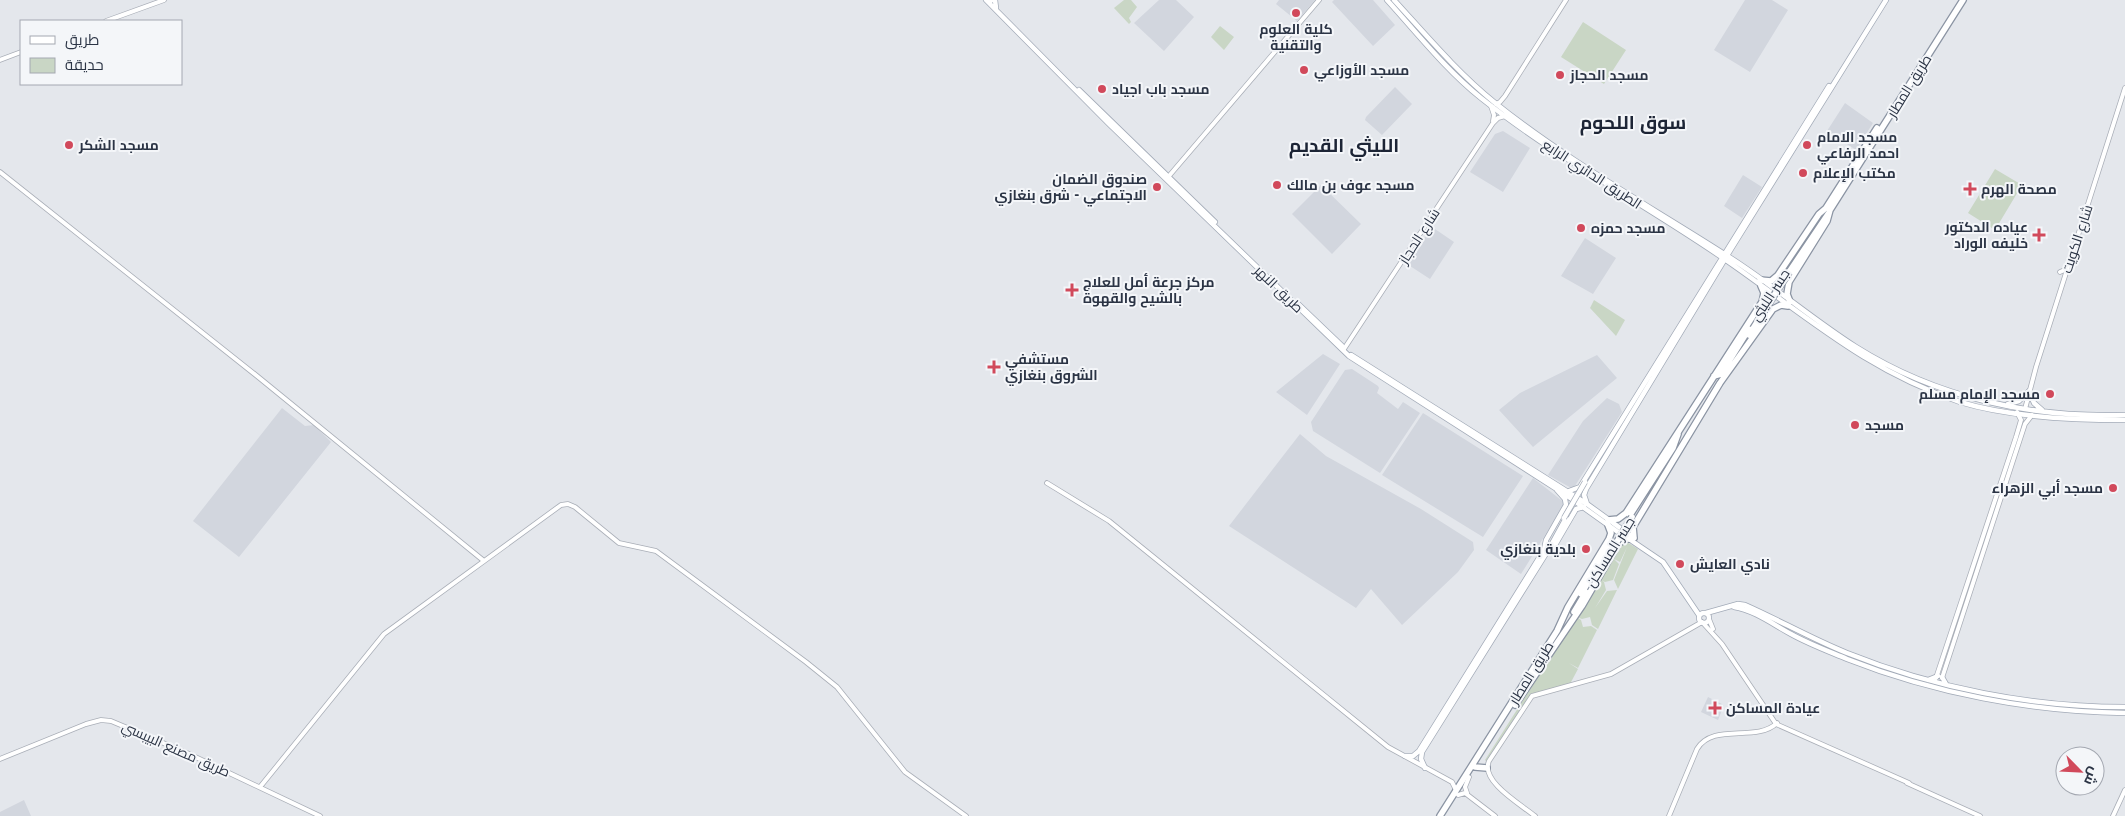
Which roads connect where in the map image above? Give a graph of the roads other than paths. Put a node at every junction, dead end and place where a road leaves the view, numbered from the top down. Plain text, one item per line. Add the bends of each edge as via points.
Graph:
1 (164, 0) edge
2 (991, 0) edge
3 (1319, 0) edge
4 (1387, 0) edge
5 (1394, 0) edge
6 (1566, 0) edge
7 (1885, 0) edge
8 (1959, 0) edge
9 (1963, 0) edge
10 (109, 20) edge
11 (20, 52) edge
12 (0, 60) edge
13 (2125, 88) edge
14 (1505, 96) junction
15 (1490, 104) junction
16 (1496, 104) junction
17 (1504, 109) junction
18 (1506, 116) junction
19 (1493, 123) junction
20 (1133, 144) junction
21 (0, 172) edge
22 (1169, 176) junction
23 (1826, 212) junction
24 (1207, 216) junction
25 (1729, 248) junction
26 (1723, 256) junction
27 (1733, 260) junction
28 (2067, 269) junction
29 (1780, 272) junction
30 (2060, 272) dead end
31 (1790, 279) junction
32 (1760, 283) junction
33 (1789, 304) junction
34 (1760, 306) junction
35 (1770, 314) junction
36 (1344, 348) junction
37 (1872, 356) junction
38 (1866, 360) junction
39 (1714, 376) junction
40 (1723, 380) junction
41 (1921, 380) junction
42 (1908, 381) junction
43 (2029, 391) junction
44 (2004, 405) junction
45 (2024, 409) junction
46 (2018, 412) junction
47 (2048, 412) junction
48 (2125, 414) edge
49 (2032, 415) junction
50 (2125, 420) edge
51 (1678, 432) junction
52 (1686, 438) junction
53 (1613, 441) junction
54 (1047, 483) dead end
55 (1557, 489) junction
56 (1568, 492) junction
57 (1586, 506) junction
58 (1626, 513) junction
59 (1636, 522) junction
60 (1611, 525) junction
61 (1632, 539) junction
62 (1608, 540) junction
63 (1617, 547) junction
64 (1547, 548) junction
65 (484, 561) junction
66 (1732, 606) junction
67 (1704, 618) junction
68 (1557, 631) junction
69 (1538, 669) junction
70 (1940, 676) junction
71 (1465, 679) junction
72 (1926, 680) junction
73 (1934, 684) junction
74 (1948, 685) junction
75 (1941, 686) junction
76 (2125, 707) edge
77 (2125, 712) edge
78 (1776, 723) junction
79 (1405, 756) junction
80 (0, 759) edge
81 (1479, 761) junction
82 (1487, 766) junction
83 (1475, 767) junction
84 (1425, 768) junction
85 (1466, 779) junction
86 (1452, 782) junction
87 (260, 787) junction
88 (2125, 790) edge
89 (1457, 792) junction
90 (1470, 796) junction
91 (320, 816) edge
92 (966, 816) edge
93 (1440, 816) edge
94 (1444, 816) edge
95 (1495, 816) edge
96 (1534, 816) edge
97 (1669, 816) edge
98 (1980, 816) edge
99 (2113, 816) edge

1 - 10 street
2 - 20 main road, طريق النهر
2 - 20 main road, طريق النهر
3 - 22 street
4 - 15 main road, الطريق الدائري الرابع via 1454,72
5 - 16 main road, الطريق الدائري الرابع
6 - 14 street
7 - 25 main road
8 - 23 highway, طريق المطار
9 - 23 highway, طريق المطار
11 - 12 street
13 - 28 street, شارع الكويت
14 - 16 street
14 - 17 street
15 - 18 main road, الطريق الدائري الرابع
15 - 19 street
16 - 17 main road, الطريق الدائري الرابع
17 - 26 main road, الطريق الدائري الرابع via 1561,151
18 - 19 street, شارع الحجاز
18 - 26 main road, الطريق الدائري الرابع via 1560,154
19 - 36 street, شارع الحجاز
20 - 22 main road, طريق النهر
20 - 24 main road, طريق النهر
21 - 65 street
22 - 24 main road, طريق النهر
23 - 29 highway, طريق المطار
23 - 31 highway, طريق المطار via 1827,221
23 - 39 highway, جسر الليثي, bridge via 1721,374
23 - 40 highway, جسر الليثي, bridge
24 - 36 main road, طريق النهر
24 - 55 main road, طريق النهر via 1349,356
25 - 26 main road
25 - 26 main road
25 - 27 main road
26 - 27 main road, الطريق الدائري الرابع
26 - 32 main road, الطريق الدائري الرابع
26 - 53 main road
27 - 32 main road, الطريق الدائري الرابع
28 - 30 street
28 - 43 street, شارع الكويت
29 - 31 highway
29 - 32 highway via 1771,281
31 - 33 highway via 1787,291
32 - 33 main road, الطريق الدائري الرابع
32 - 34 highway via 1764,296
33 - 35 highway via 1777,306
33 - 37 main road, الطريق الدائري الرابع
33 - 38 main road, الطريق الدائري الرابع
34 - 35 highway via 1766,307
34 - 39 highway
35 - 40 highway
36 - 56 main road, طريق النهر
37 - 38 main road via 1889,369
37 - 41 main road, الطريق الدائري الرابع
38 - 42 main road, الطريق الدائري الرابع
39 - 51 highway
40 - 52 highway
41 - 42 main road via 1895,372
41 - 44 main road, الطريق الدائري الرابع via 1984,402
42 - 46 main road, الطريق الدائري الرابع via 1966,403
43 - 44 main road via 2019,401
43 - 45 street, شارع الكويت
43 - 47 main road via 2035,405
44 - 45 main road, الطريق الدائري الرابع
45 - 47 main road, الطريق الدائري الرابع
46 - 49 main road, الطريق الدائري الرابع
46 - 70 street via 2020,420 2016,438
47 - 48 main road, الطريق الدائري الرابع
49 - 50 main road, الطريق الدائري الرابع
49 - 70 street via 2025,424
51 - 58 highway
51 - 68 highway, جسر المساكن, bridge via 1673,448
52 - 59 highway
52 - 69 highway, جسر المساكن, bridge
53 - 56 main road via 1580,487
53 - 57 main road via 1585,491
53 - 64 main road, bridge
54 - 79 street via 1109,521 1385,744
55 - 57 main road, طريق النهر
55 - 64 main road via 1566,505 1546,540
56 - 57 main road, طريق النهر
57 - 60 main road, طريق النهر
57 - 64 main road via 1576,509 1555,545
58 - 59 highway via 1630,520
58 - 60 highway
59 - 61 highway
60 - 61 main road, طريق النهر
60 - 62 highway
61 - 63 highway, طريق المطار via 1622,540
61 - 67 main road, طريق النهر via 1666,565
62 - 63 highway
62 - 68 highway, طريق المطار
63 - 69 highway, طريق المطار via 1582,606
64 - 71 main road
65 - 87 street via 384,634
65 - 92 street via 561,505 575,507 618,543 655,550 837,687 905,772
66 - 67 main road
66 - 72 main road via 1746,606 1849,654
66 - 73 main road via 1847,659
67 - 78 street
67 - 82 street via 1611,674 1532,696
68 - 85 highway, طريق المطار
69 - 81 highway, طريق المطار
70 - 72 main road
70 - 73 street
70 - 74 main road
70 - 75 street
71 - 79 main road via 1419,751
71 - 84 main road via 1422,752
72 - 73 main road
73 - 75 main road
74 - 75 main road
74 - 76 main road via 2072,705
75 - 77 main road via 2023,704
78 - 97 street via 1766,730 1704,740
78 - 98 street
79 - 84 street
80 - 87 street, طريق مصنع البيبسي via 86,724 111,721
81 - 82 highway
81 - 83 highway, طريق المطار
82 - 83 highway
82 - 96 street via 1492,781
83 - 85 highway, طريق المطار
84 - 86 street
85 - 86 street
85 - 89 highway, طريق المطار
85 - 90 street via 1465,788
86 - 89 street
87 - 91 street, طريق مصنع البيبسي
88 - 99 street
89 - 90 street
89 - 93 highway, طريق المطار
89 - 94 highway, طريق المطار
90 - 95 street

